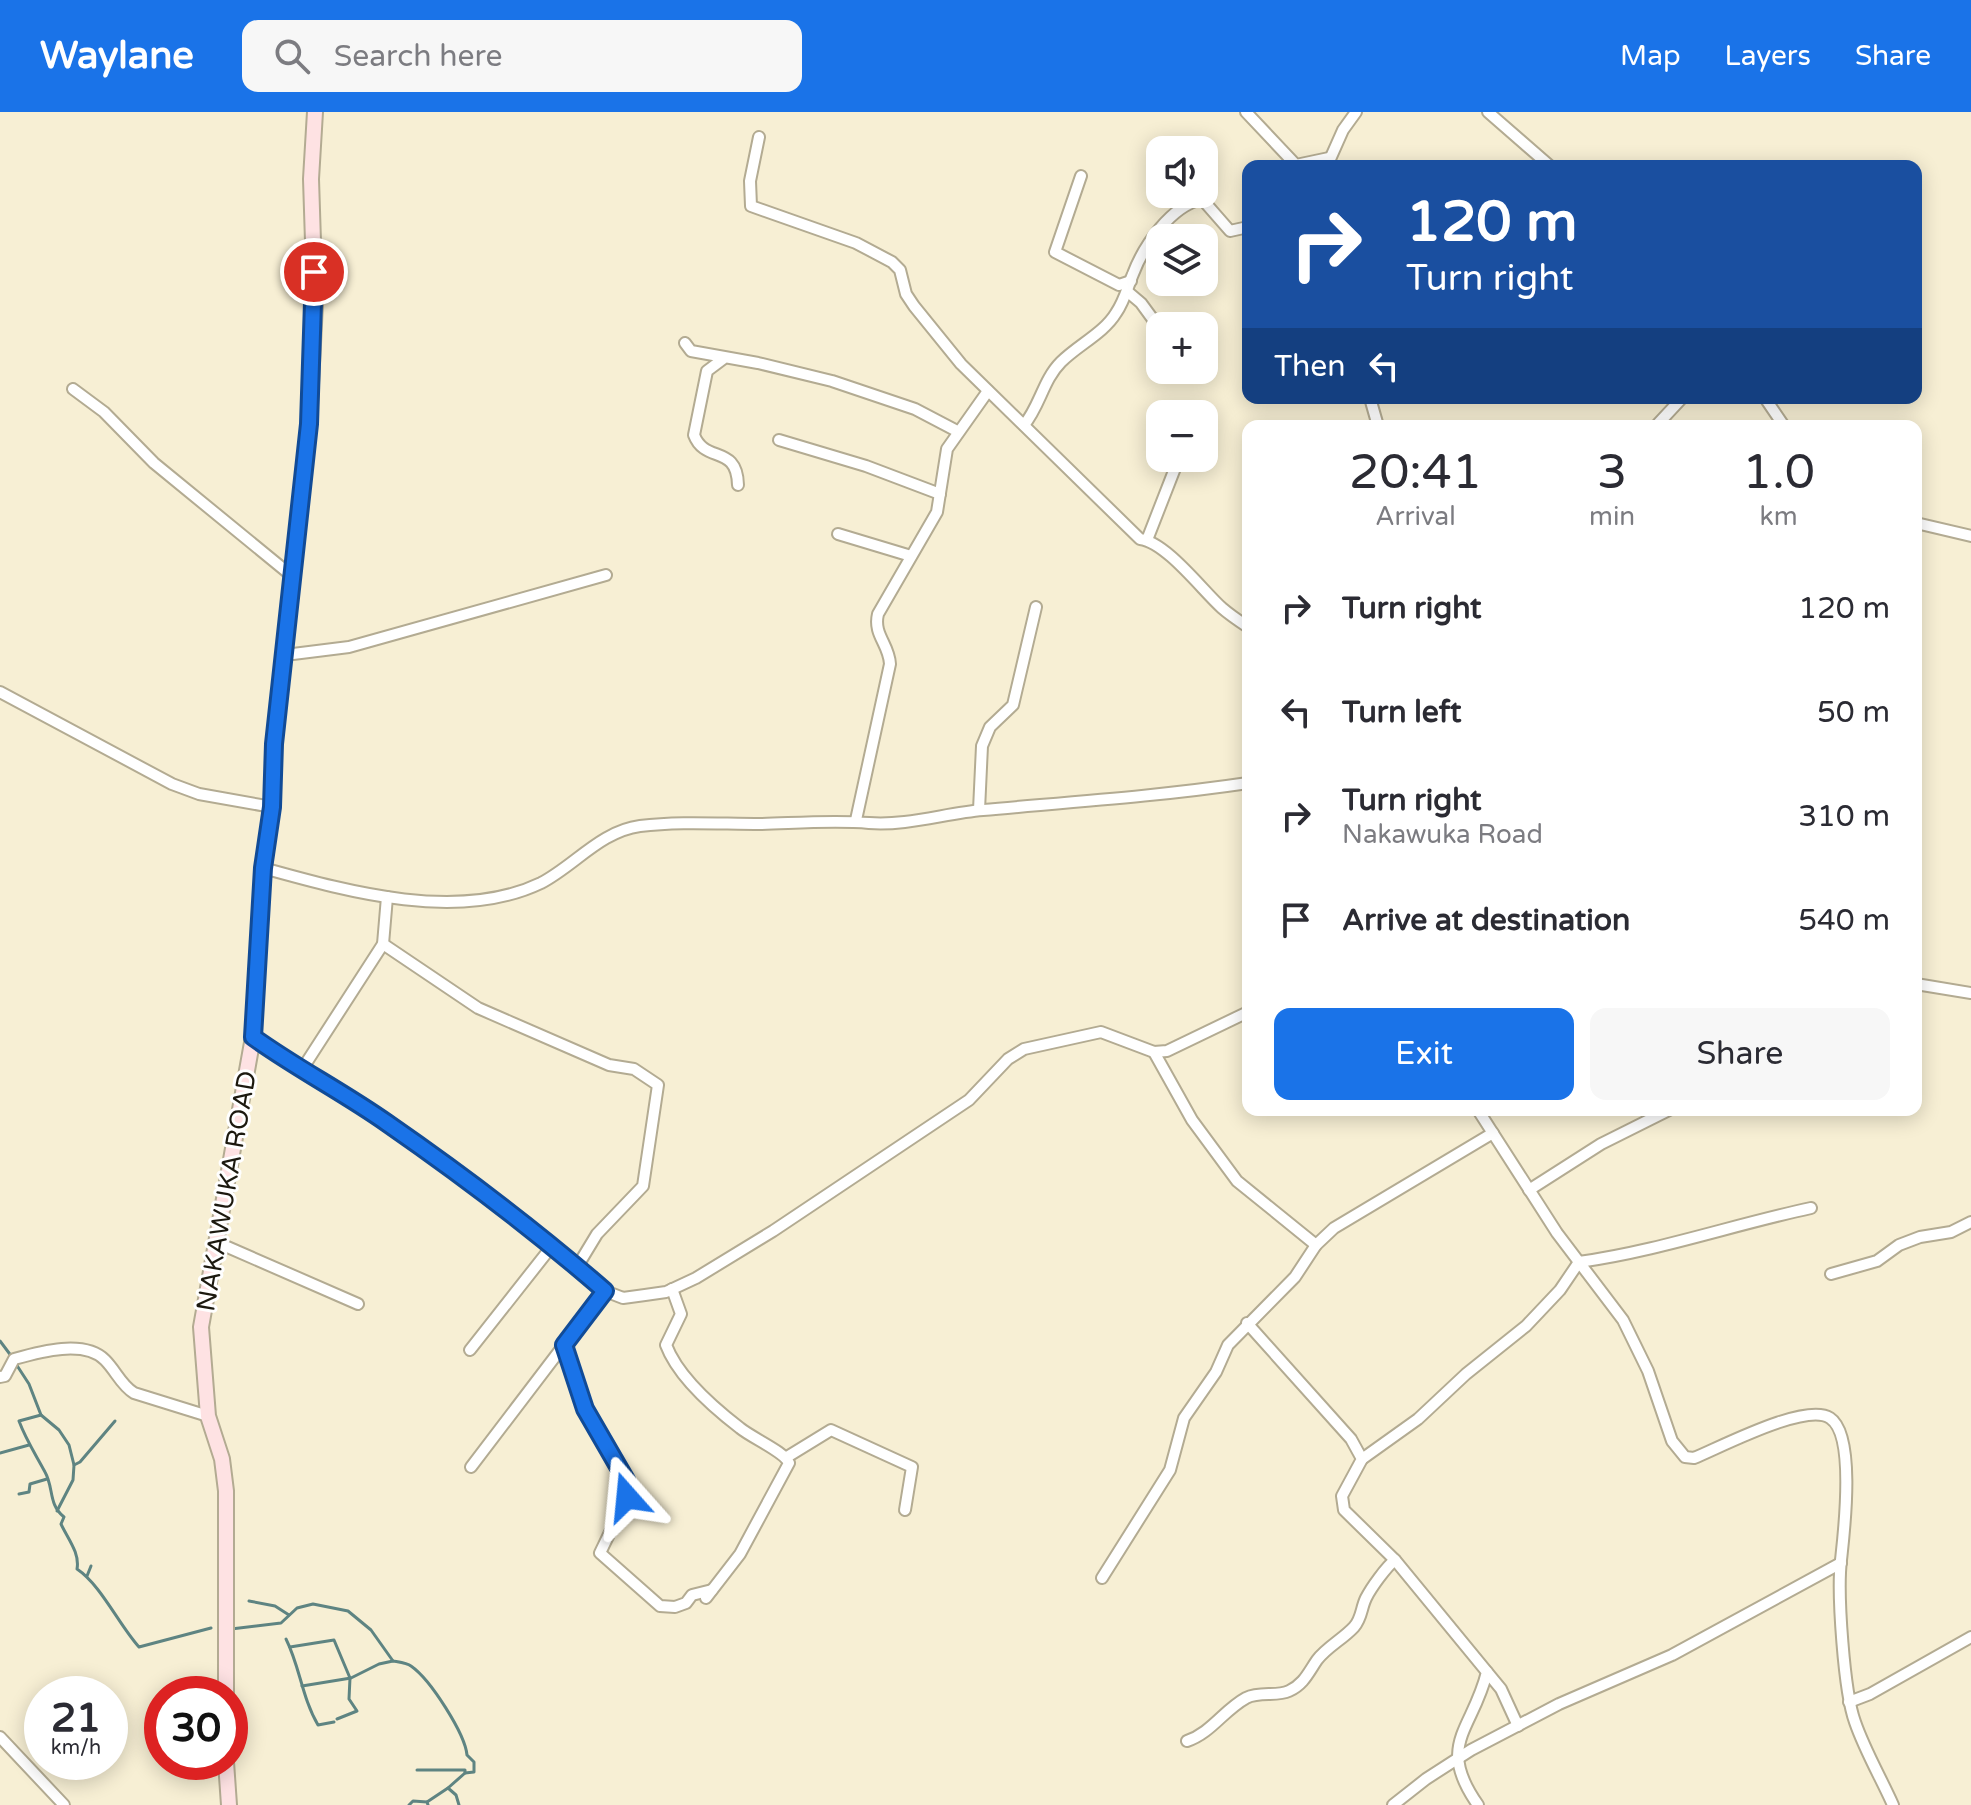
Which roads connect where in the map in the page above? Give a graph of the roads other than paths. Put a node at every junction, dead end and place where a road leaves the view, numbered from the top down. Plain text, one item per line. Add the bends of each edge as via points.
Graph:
1 (315, 112) edge
2 (1246, 112) edge
3 (1356, 112) edge
4 (1497, 114) edge
5 (759, 137) dead end
6 (1291, 160) edge
7 (1329, 160) edge
8 (1544, 160) edge
9 (1081, 176) dead end
10 (1242, 228) edge
11 (1129, 287) junction
12 (1148, 312) edge
13 (685, 343) dead end
14 (723, 359) junction
15 (73, 389) dead end
16 (988, 391) junction
17 (1676, 404) edge
18 (1662, 420) edge
19 (1024, 425) junction
20 (957, 431) junction
21 (779, 440) dead end
22 (1174, 472) edge
23 (738, 485) dead end
24 (940, 494) junction
25 (1922, 524) edge
26 (838, 534) dead end
27 (1971, 536) edge
28 (1147, 540) junction
29 (911, 556) junction
30 (606, 575) dead end
31 (292, 576) junction
32 (1036, 607) dead end
33 (1242, 623) edge
34 (285, 655) junction
35 (0, 692) edge
36 (1242, 784) edge
37 (272, 807) junction
38 (979, 810) junction
39 (856, 820) junction
40 (263, 868) junction
41 (387, 897) junction
42 (383, 944) junction
43 (1922, 985) edge
44 (1971, 993) edge
45 (1242, 1015) edge
46 (253, 1037) junction
47 (1154, 1052) junction
48 (301, 1071) junction
49 (1482, 1116) edge
50 (1657, 1116) edge
51 (1493, 1133) junction
52 (1529, 1190) junction
53 (1811, 1208) dead end
54 (1971, 1222) edge
55 (216, 1242) junction
56 (1316, 1245) junction
57 (552, 1246) junction
58 (1579, 1262) junction
59 (577, 1267) junction
60 (1831, 1274) dead end
61 (672, 1289) junction
62 (605, 1291) junction
63 (358, 1304) dead end
64 (1247, 1323) junction
65 (564, 1345) junction
66 (470, 1350) dead end
67 (0, 1377) edge
68 (208, 1416) junction
69 (787, 1457) junction
70 (1362, 1459) junction
71 (471, 1467) dead end
72 (905, 1510) dead end
73 (1395, 1560) junction
74 (1841, 1563) junction
75 (1102, 1578) dead end
76 (1971, 1637) edge
77 (1487, 1672) junction
78 (226, 1676) edge
79 (1849, 1702) junction
80 (1518, 1726) junction
81 (0, 1737) edge
82 (1187, 1741) dead end
83 (1456, 1761) junction
84 (227, 1780) edge
85 (64, 1805) edge
86 (229, 1805) edge
87 (1393, 1805) edge
88 (1478, 1805) edge
89 (1893, 1805) edge

1 - 31 main road, NAKAWUKA ROAD via 315,304 309,424
2 - 6 street
3 - 7 street
4 - 8 street
5 - 16 street via 751,206 856,243 892,262 914,306
9 - 11 street via 1055,252
10 - 11 street via 1230,231 1202,199 1192,201 1154,235
11 - 12 street
11 - 19 street via 1108,324 1060,363
13 - 14 street via 691,351
14 - 20 street via 832,381 915,409
14 - 23 street via 707,371 694,435 702,448 733,462
15 - 31 street
16 - 19 street
16 - 20 street
17 - 18 street
19 - 28 street via 1091,495
20 - 24 street via 947,449
21 - 24 street
22 - 28 street
24 - 29 street via 937,512
25 - 27 street
26 - 29 street
28 - 33 street
29 - 39 street via 875,624 890,664
30 - 34 street via 349,647
31 - 34 main road, NAKAWUKA ROAD
32 - 38 street via 1013,705 990,727 982,746
34 - 37 main road, NAKAWUKA ROAD
35 - 37 street via 172,784
36 - 38 street via 1161,796
37 - 40 main road, NAKAWUKA ROAD
38 - 39 street via 910,820
39 - 41 street via 637,827 604,840 545,881 500,898
40 - 41 street
40 - 46 main road, NAKAWUKA ROAD
41 - 42 street
42 - 48 street
42 - 59 street via 478,1008 597,1060 634,1069 658,1085 643,1186 597,1234
43 - 44 street
45 - 47 street via 1167,1051
46 - 48 street
46 - 55 main road, NAKAWUKA ROAD
47 - 56 street via 1192,1120 1237,1181
47 - 61 street via 1101,1032 1016,1053 969,1100 773,1231
48 - 57 street via 384,1120
49 - 51 street
50 - 52 street
51 - 52 street
51 - 56 street via 1371,1204
52 - 58 street
53 - 58 street via 1633,1254
54 - 60 street
55 - 63 street
55 - 68 main road, NAKAWUKA ROAD via 200,1341
56 - 64 street via 1295,1277
57 - 59 street
57 - 66 street
58 - 70 street via 1532,1320 1418,1419
58 - 74 street via 1623,1320 1648,1371 1672,1441 1685,1457 1694,1458 1803,1414 1829,1416 1835,1422 1845,1461 1848,1514
59 - 62 street
61 - 62 street via 623,1298
61 - 69 street via 681,1314 666,1345 678,1368 738,1427
62 - 65 street
64 - 70 street via 1351,1439
64 - 75 street via 1192,1403 1170,1470
65 - 69 street via 585,1409 626,1480 627,1497 600,1553 660,1606 675,1607 692,1595 709,1594 756,1526 787,1471
65 - 71 street
67 - 68 street via 14,1359 72,1348 103,1357 134,1393
68 - 78 main road, NAKAWUKA ROAD via 226,1491
69 - 72 street via 831,1430 912,1467
70 - 73 street via 1341,1503
73 - 77 street
73 - 82 street via 1383,1569 1354,1627 1317,1660 1308,1678 1286,1692 1248,1697 1201,1736
74 - 79 street
74 - 80 street via 1672,1655
76 - 79 street
77 - 80 street
77 - 83 street
79 - 89 street
80 - 83 street
81 - 85 street
83 - 87 street
83 - 88 street
84 - 86 main road

